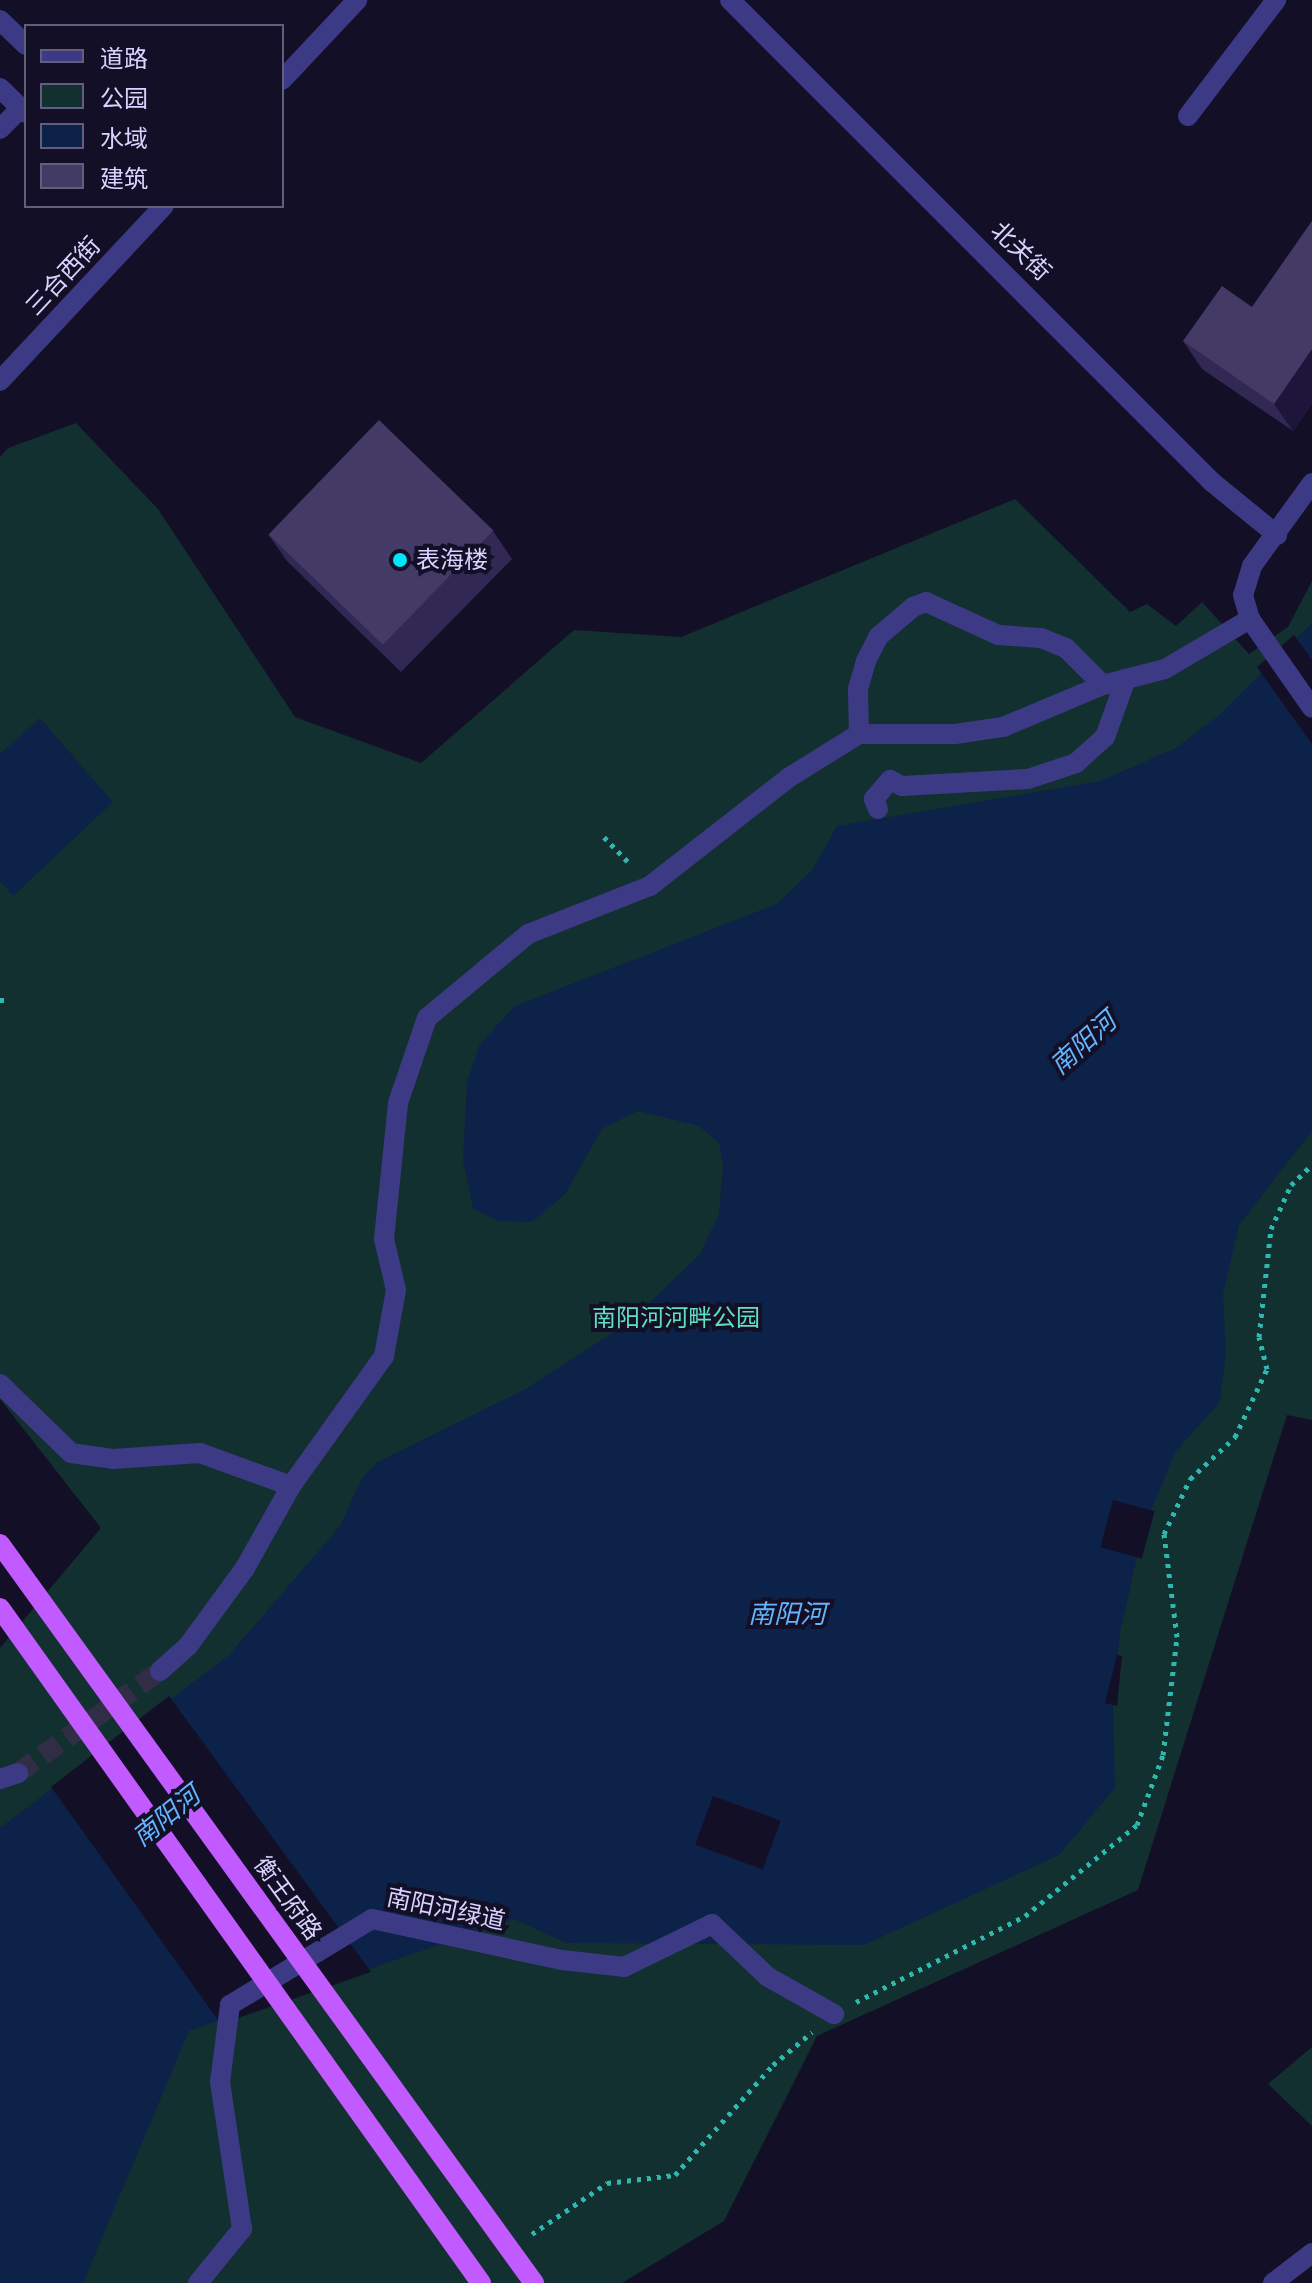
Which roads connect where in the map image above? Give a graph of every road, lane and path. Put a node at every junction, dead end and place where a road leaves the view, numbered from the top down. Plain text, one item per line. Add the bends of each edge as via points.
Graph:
1 (357, 0) edge
2 (730, 0) edge
3 (1276, 0) edge
4 (0, 20) edge
5 (24, 43) edge
6 (284, 78) edge
7 (0, 88) edge
8 (23, 110) edge
9 (1188, 116) dead end
10 (0, 129) edge
11 (162, 208) edge
12 (0, 381) edge
13 (1312, 483) edge
14 (1277, 535) junction
15 (1250, 619) junction
16 (1126, 679) junction
17 (1103, 685) junction
18 (1312, 708) edge
19 (859, 734) junction
20 (878, 809) dead end
21 (0, 1000) edge
22 (9, 1000) dead end
23 (1312, 1165) edge
24 (0, 1384) edge
25 (291, 1486) junction
26 (0, 1544) edge
27 (0, 1608) edge
28 (160, 1671) tunnel mouth
29 (834, 2014) junction
30 (528, 2237) dead end
31 (1312, 2253) edge
32 (198, 2283) edge
33 (481, 2283) edge
34 (534, 2283) edge
35 (1273, 2283) edge

1 - 6 street
2 - 14 street, 北关街 via 1212,482
3 - 9 street
4 - 5 street
7 - 8 street
8 - 10 street
11 - 12 street, 三合西街
13 - 14 street
14 - 15 street via 1252,566 1243,595
15 - 16 street via 1165,669
15 - 18 street
16 - 17 street
16 - 20 street via 1105,737 1076,763 1028,779 902,786 890,780 874,799
17 - 19 street via 1003,727 955,734
17 - 19 street via 1066,648 1041,638 998,635 926,602 887,628 866,661 858,689
19 - 25 street via 788,778 650,886 528,934 427,1018 398,1103 384,1239 396,1290 384,1356
21 - 22 path
23 - 29 path via 1291,1185 1271,1229 1259,1337 1267,1369 1235,1437 1190,1479 1164,1534 1177,1637 1163,1755 1137,1825 1025,1916
24 - 25 street via 71,1453 141,1459 200,1453
25 - 28 street via 245,1568 188,1646
26 - 34 main road, 衡王府路, bridge
27 - 33 main road, bridge
29 - 30 path via 773,2065 675,2175 607,2183
29 - 32 street, 南阳河绿道 via 768,1977 712,1924 624,1967 562,1960 372,1919 230,2005 220,2082 242,2229
31 - 35 street

